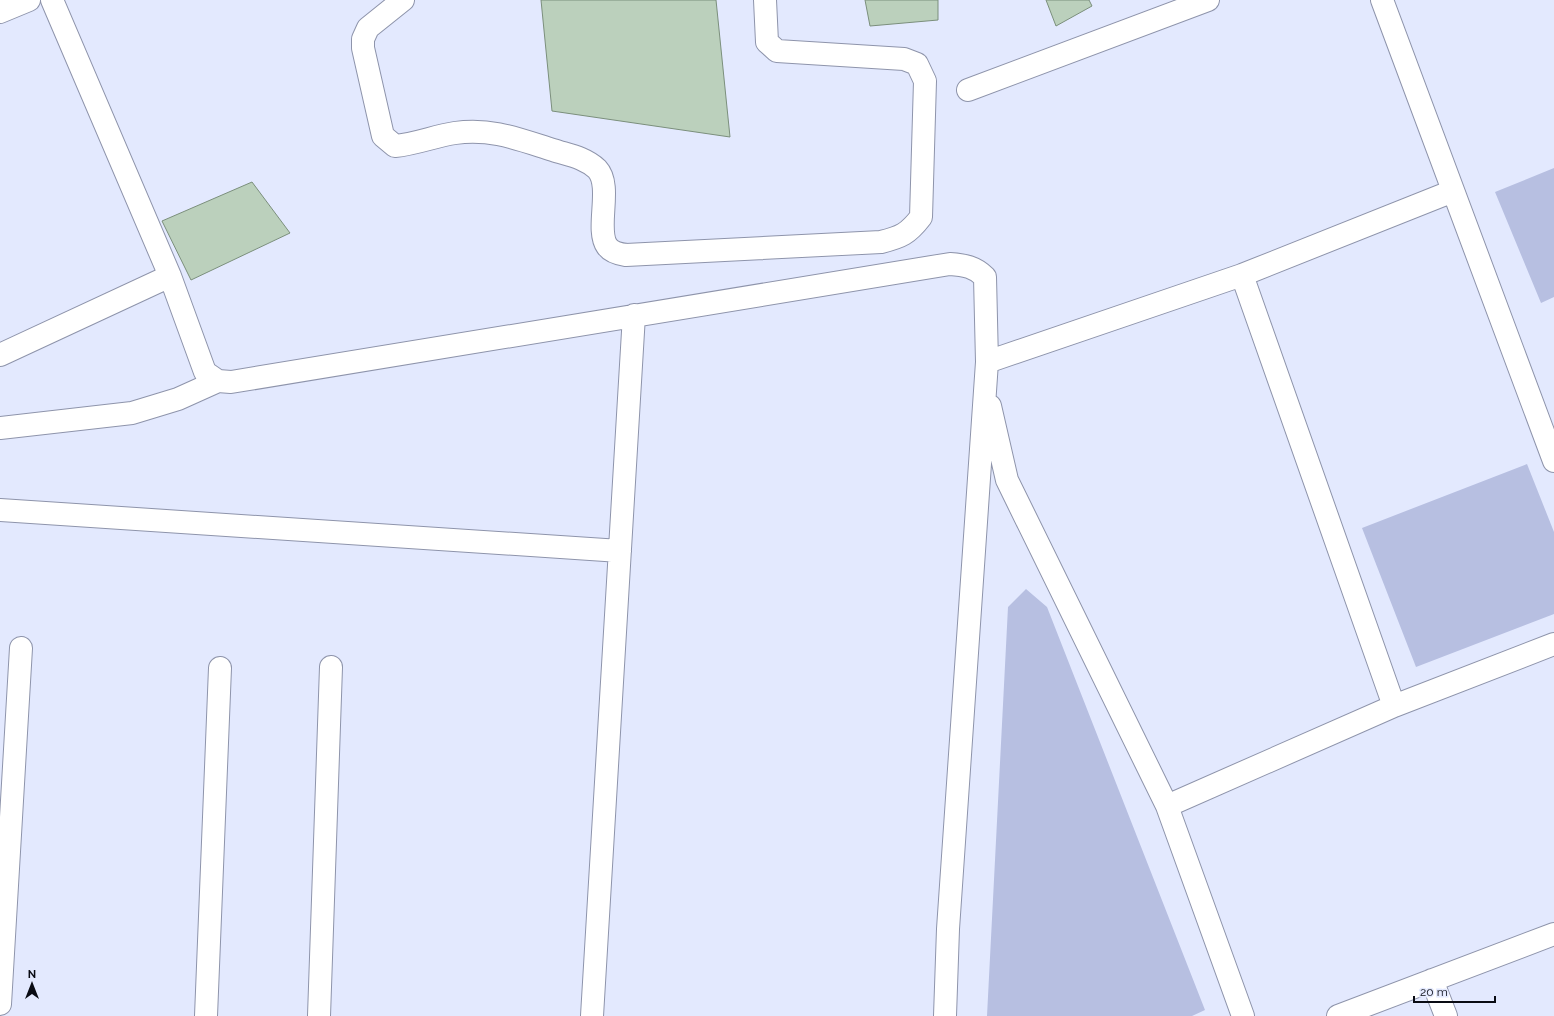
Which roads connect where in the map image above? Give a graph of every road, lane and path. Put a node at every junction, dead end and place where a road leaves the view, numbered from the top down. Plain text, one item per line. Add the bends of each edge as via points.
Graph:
1 (29, 0) edge
2 (52, 0) edge
3 (403, 0) edge
4 (765, 0) edge
5 (1208, 0) edge
6 (1382, 0) edge
7 (0, 12) edge
8 (968, 90) dead end
9 (1453, 190) junction
10 (1242, 275) junction
11 (170, 276) junction
12 (634, 315) junction
13 (0, 355) edge
14 (987, 362) junction
15 (218, 381) junction
16 (985, 384) junction
17 (0, 428) edge
18 (1554, 461) edge
19 (0, 510) edge
20 (620, 551) junction
21 (1554, 644) edge
22 (21, 648) dead end
23 (331, 667) dead end
24 (220, 668) dead end
25 (1394, 706) junction
26 (1167, 806) junction
27 (1554, 934) edge
28 (1432, 980) junction
29 (0, 1004) edge
30 (206, 1016) edge
31 (319, 1016) edge
32 (592, 1016) edge
33 (945, 1016) edge
34 (1243, 1016) edge
35 (1338, 1016) edge
36 (1446, 1016) edge

1 - 7 street
2 - 11 street
3 - 4 street via 368,28 363,39 383,136 396,146 410,145 454,133 478,131 514,136 582,158 597,170 603,182 604,234 607,246 616,253 626,255 880,242 901,237 912,229 921,217 925,81 917,64 904,59 777,51 767,42
5 - 8 street
6 - 9 street
9 - 10 street
9 - 18 street
10 - 14 street
10 - 25 street
11 - 13 street
11 - 15 street via 205,372
12 - 14 street via 950,264 966,265 985,277
12 - 15 street via 231,382
12 - 20 street
14 - 16 street
15 - 17 street via 178,399 132,413
16 - 26 street via 1008,480
16 - 33 street via 948,921
19 - 20 street
20 - 32 street
21 - 25 street
22 - 29 street
23 - 31 street
24 - 30 street
25 - 26 street
26 - 34 street
27 - 28 street
28 - 35 street
28 - 36 street

